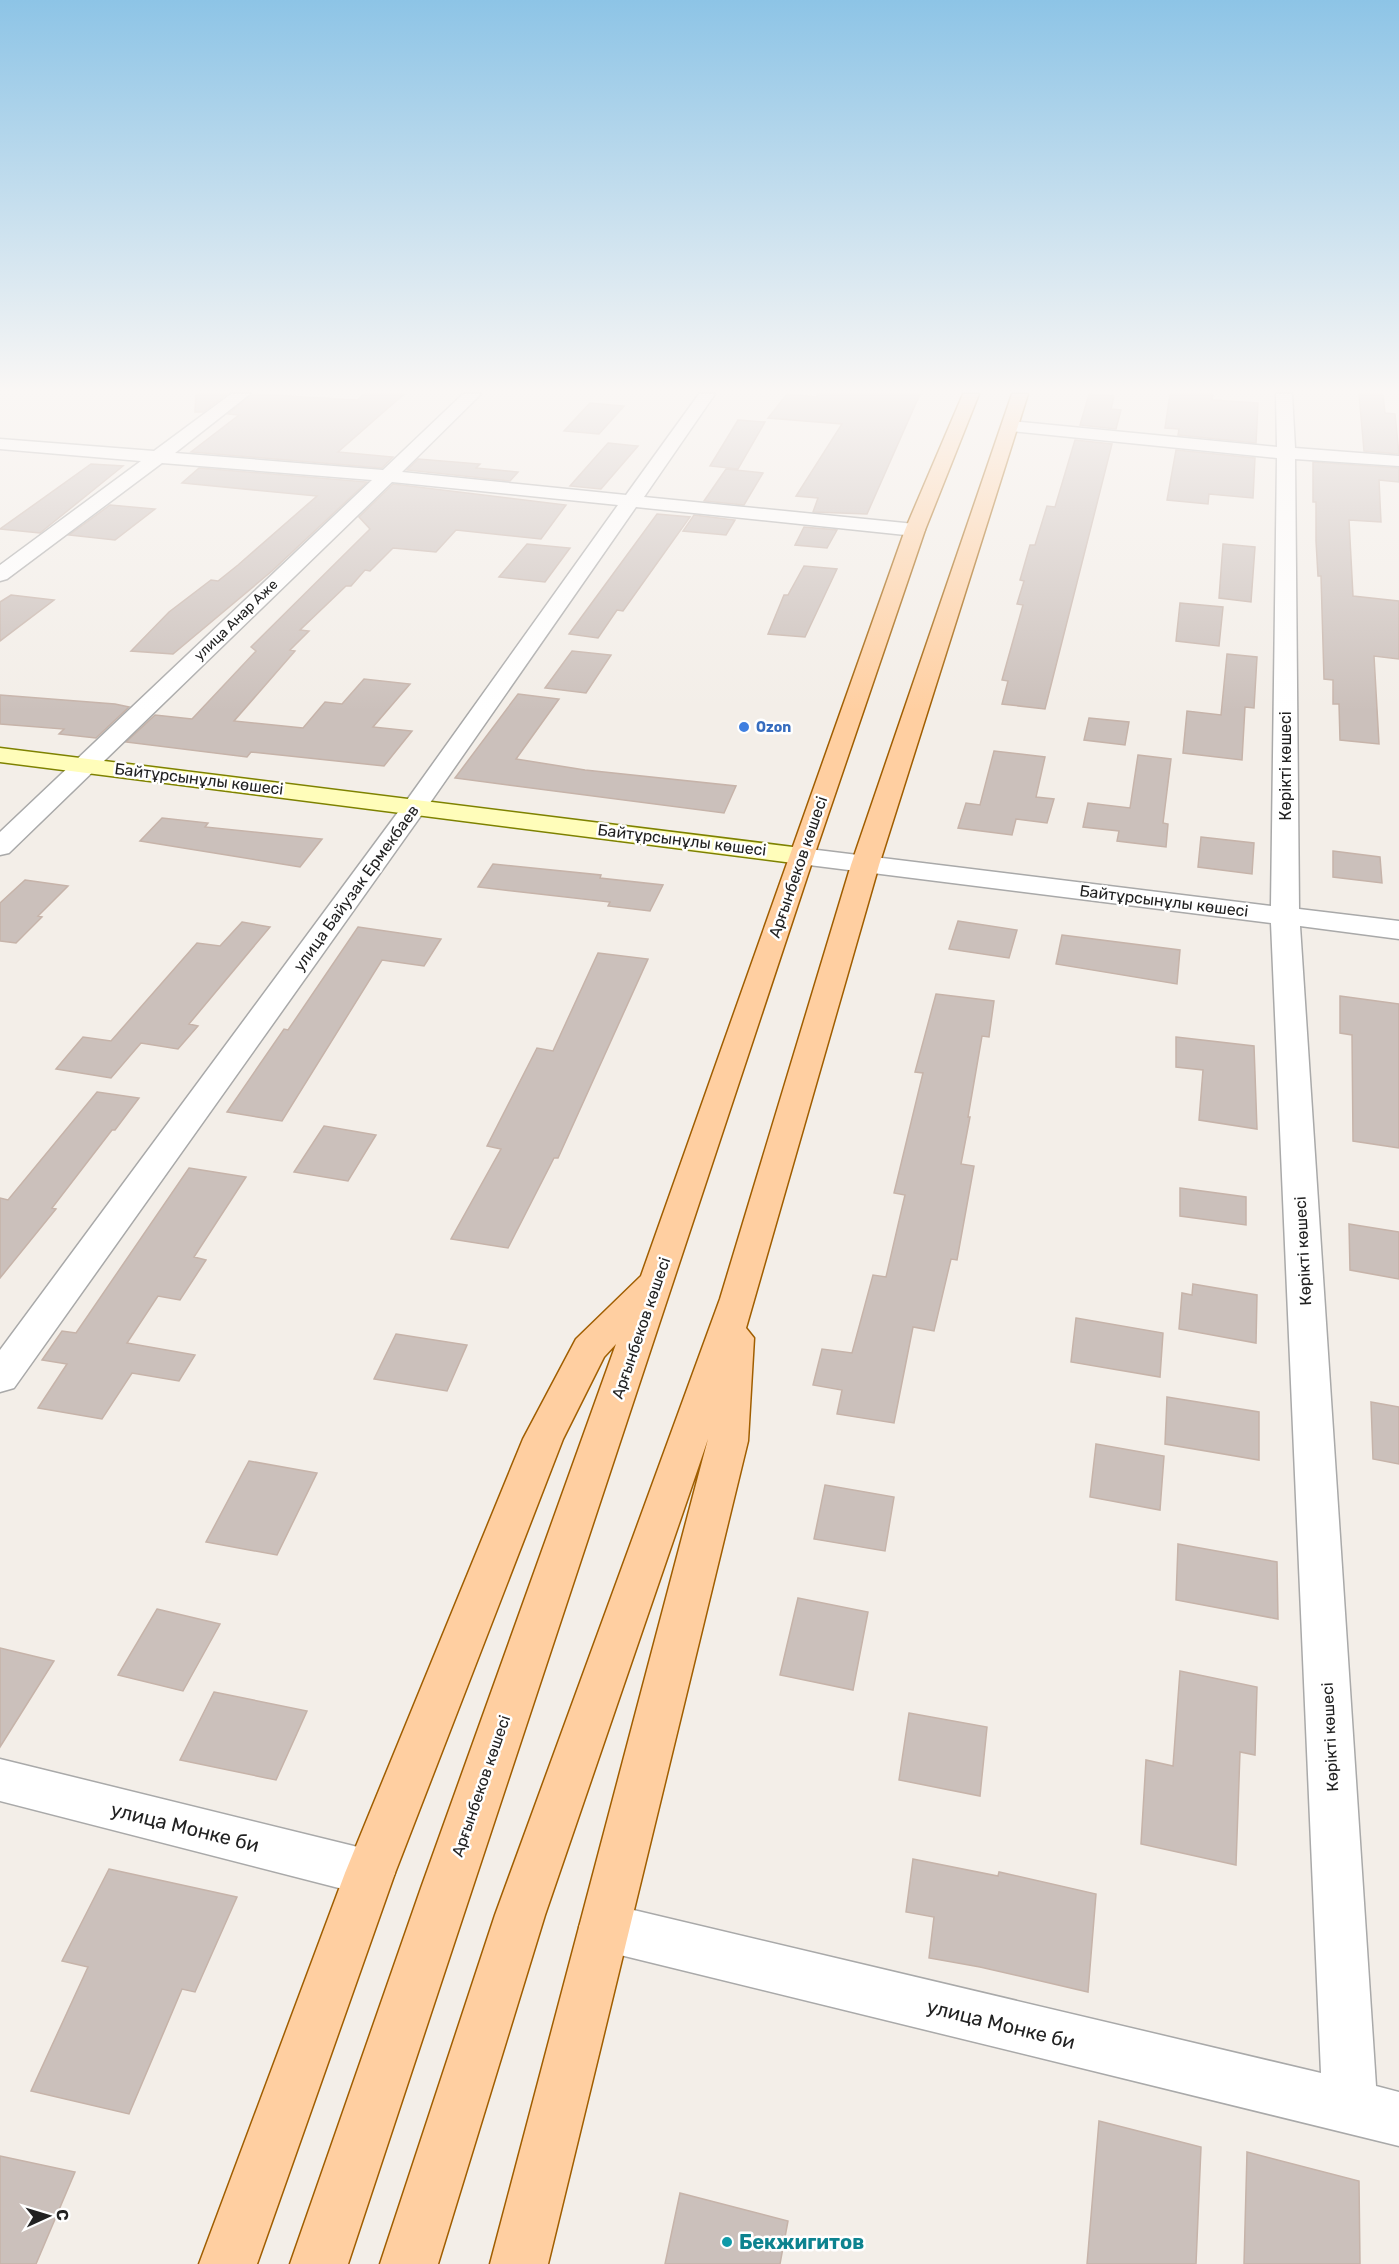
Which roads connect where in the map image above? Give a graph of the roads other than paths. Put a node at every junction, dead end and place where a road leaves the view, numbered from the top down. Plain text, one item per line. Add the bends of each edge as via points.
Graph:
1 (100, 500) edge
2 (362, 500) edge
3 (616, 500) edge
4 (927, 500) edge
5 (985, 500) edge
6 (1286, 500) edge
7 (629, 501) junction
8 (915, 530) junction
9 (0, 575) edge
10 (0, 755) edge
11 (84, 765) junction
12 (416, 806) junction
13 (0, 847) edge
14 (801, 856) junction
15 (865, 865) junction
16 (1285, 915) junction
17 (1399, 930) edge
18 (658, 1279) junction
19 (738, 1299) junction
20 (0, 1378) edge
21 (0, 1780) edge
22 (370, 1873) junction
23 (604, 1927) junction
24 (1350, 2108) junction
25 (1399, 2119) edge
26 (228, 2264) edge
27 (319, 2264) edge
28 (410, 2264) edge
29 (519, 2264) edge

1 - 9 street
2 - 11 street, улица Анар Аже
3 - 7 street
4 - 8 main road, Арғынбеков көшесі
5 - 15 main road
6 - 16 street, Көрікті көшесі
7 - 8 street
7 - 12 street, улица Байузак Ермекбаев
8 - 14 main road, Арғынбеков көшесі
10 - 11 main road, Байтұрсынұлы көшесі
11 - 12 main road, Байтұрсынұлы көшесі
11 - 13 street, улица Анар Аже
12 - 14 main road, Байтұрсынұлы көшесі
12 - 20 street, улица Байузак Ермекбаев
14 - 15 street, Байтұрсынұлы көшесі
14 - 18 main road, Арғынбеков көшесі
15 - 16 street, Байтұрсынұлы көшесі
15 - 19 main road
16 - 17 street, Байтұрсынұлы көшесі
16 - 24 street, Көрікті көшесі
18 - 22 main road via 589,1348 543,1439
18 - 27 main road, Арғынбеков көшесі
19 - 23 main road via 728,1441
19 - 28 main road via 520,1915
21 - 22 street, улица Монке би
22 - 26 main road
23 - 24 street, улица Монке би
23 - 29 main road
24 - 25 street, улица Монке би

